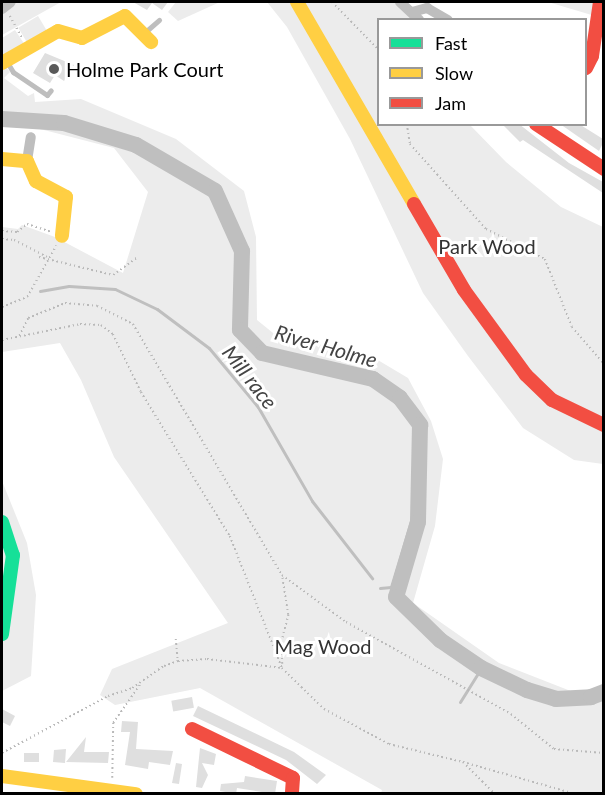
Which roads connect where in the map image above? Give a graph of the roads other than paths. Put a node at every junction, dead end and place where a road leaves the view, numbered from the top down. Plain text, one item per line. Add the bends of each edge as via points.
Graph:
1 (297, 2) edge
2 (400, 2) edge
3 (600, 2) edge
4 (416, 16) edge
5 (444, 18) edge
6 (159, 21) dead end
7 (147, 38) joint
8 (4, 62) edge
9 (587, 65) edge
10 (47, 95) dead end
11 (539, 126) edge
12 (31, 136) dead end
13 (2, 159) edge
14 (27, 161) junction
15 (603, 169) edge
16 (62, 236) road end
17 (603, 425) edge
18 (2, 522) edge
19 (2, 633) edge
20 (192, 729) dead end
21 (2, 776) edge
22 (116, 792) edge
23 (136, 794) edge
24 (292, 794) edge

1 - 17 street via 464,290 526,375 552,400
2 - 4 street
3 - 9 street via 592,56
4 - 5 street via 427,8
6 - 7 lane
7 - 8 street via 125,16 82,38 58,31
8 - 10 lane
11 - 15 street
12 - 14 street
13 - 14 street
14 - 16 street via 36,181 66,197
18 - 19 street via 13,555
20 - 24 street via 293,778
21 - 22 street
22 - 23 street

